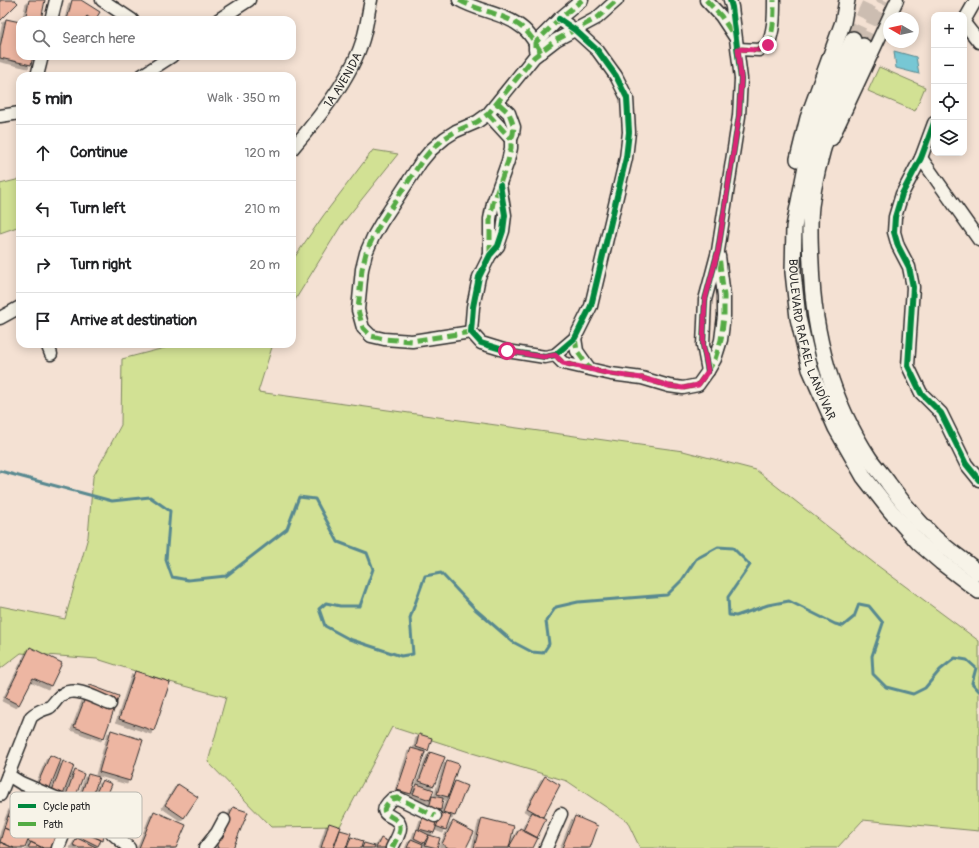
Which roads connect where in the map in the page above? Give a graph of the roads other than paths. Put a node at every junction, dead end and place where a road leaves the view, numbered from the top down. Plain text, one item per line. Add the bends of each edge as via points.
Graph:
1 (56, 0) edge
2 (102, 0) edge
3 (249, 0) edge
4 (371, 0) edge
5 (459, 0) edge
6 (582, 0) edge
7 (617, 0) edge
8 (706, 0) edge
9 (730, 0) edge
10 (774, 0) edge
11 (847, 0) edge
12 (897, 0) edge
13 (976, 0) edge
14 (52, 16) edge
15 (126, 16) edge
16 (224, 16) edge
17 (967, 16) edge
18 (558, 19) junction
19 (967, 26) edge
20 (575, 30) junction
21 (979, 42) edge
22 (737, 45) junction
23 (537, 50) junction
24 (41, 60) edge
25 (166, 60) edge
26 (37, 72) edge
27 (147, 72) edge
28 (498, 102) junction
29 (16, 114) edge
30 (488, 114) junction
31 (0, 116) edge
32 (931, 131) edge
33 (511, 139) junction
34 (296, 144) edge
35 (921, 158) junction
36 (819, 165) junction
37 (794, 227) junction
38 (979, 241) edge
39 (718, 251) junction
40 (16, 309) edge
41 (0, 318) edge
42 (471, 332) junction
43 (575, 338) junction
44 (555, 355) junction
45 (589, 368) junction
46 (708, 371) junction
47 (979, 480) edge
48 (979, 573) edge
49 (979, 591) edge
50 (110, 704) dead end
51 (8, 775) junction
52 (42, 792) edge
53 (0, 795) edge
54 (561, 814) dead end
55 (435, 816) dead end
56 (224, 820) dead end
57 (64, 838) edge
58 (118, 838) edge
59 (58, 848) edge
60 (129, 848) edge
61 (205, 848) edge
62 (392, 848) edge
63 (546, 848) edge

1 - 14 street
2 - 15 street
3 - 16 street
4 - 34 street, 1A AVENIDA via 363,39 352,66
5 - 23 street via 513,21 526,30
6 - 18 street
7 - 20 street via 597,18
8 - 22 street via 721,16
9 - 22 street
10 - 22 street via 774,24 768,45 758,50
11 - 37 main road via 843,22 802,142 795,174 792,206
12 - 36 street, BOULEVARD RAFAEL LANDÍVAR
13 - 17 street
18 - 20 street
18 - 23 street
19 - 21 street
20 - 23 street
20 - 43 street via 598,51 616,76 627,98 629,132 626,158 591,306
22 - 39 street via 741,79 739,116
23 - 28 street
24 - 26 street
25 - 27 street
28 - 30 street
28 - 33 street via 512,120 514,127
29 - 31 street
30 - 33 street
30 - 42 street via 445,138 421,162 381,223 366,253 358,310 363,328 371,336 384,339 412,341
32 - 35 street
33 - 42 street via 508,161 500,185 505,215 503,231 498,246 490,255 479,277
35 - 38 street
35 - 47 street via 902,194 895,217 894,232 909,267 913,287 908,366 921,393 941,413 966,464
36 - 37 main road, BOULEVARD RAFAEL LANDÍVAR via 858,43 834,80 808,156
36 - 48 main road, BOULEVARD RAFAEL LANDÍVAR via 810,227 812,292 822,350 842,409 869,457 904,504 933,535
37 - 49 main road, BOULEVARD RAFAEL LANDÍVAR via 792,272 798,318 810,368 836,428 864,477 888,508 919,543
39 - 46 street via 705,300 703,345
39 - 46 street via 724,316 721,340
40 - 41 street
42 - 44 street via 481,343 507,351 544,357
43 - 44 street
43 - 45 street via 577,352
44 - 45 street via 563,363
45 - 46 street via 683,388 698,385
50 - 51 street via 81,693 62,694 51,706 31,717
51 - 52 street
51 - 53 street
54 - 63 street
55 - 62 street via 398,798 392,799 385,805 385,813 398,822 400,830
56 - 61 street
57 - 59 street
58 - 60 street

